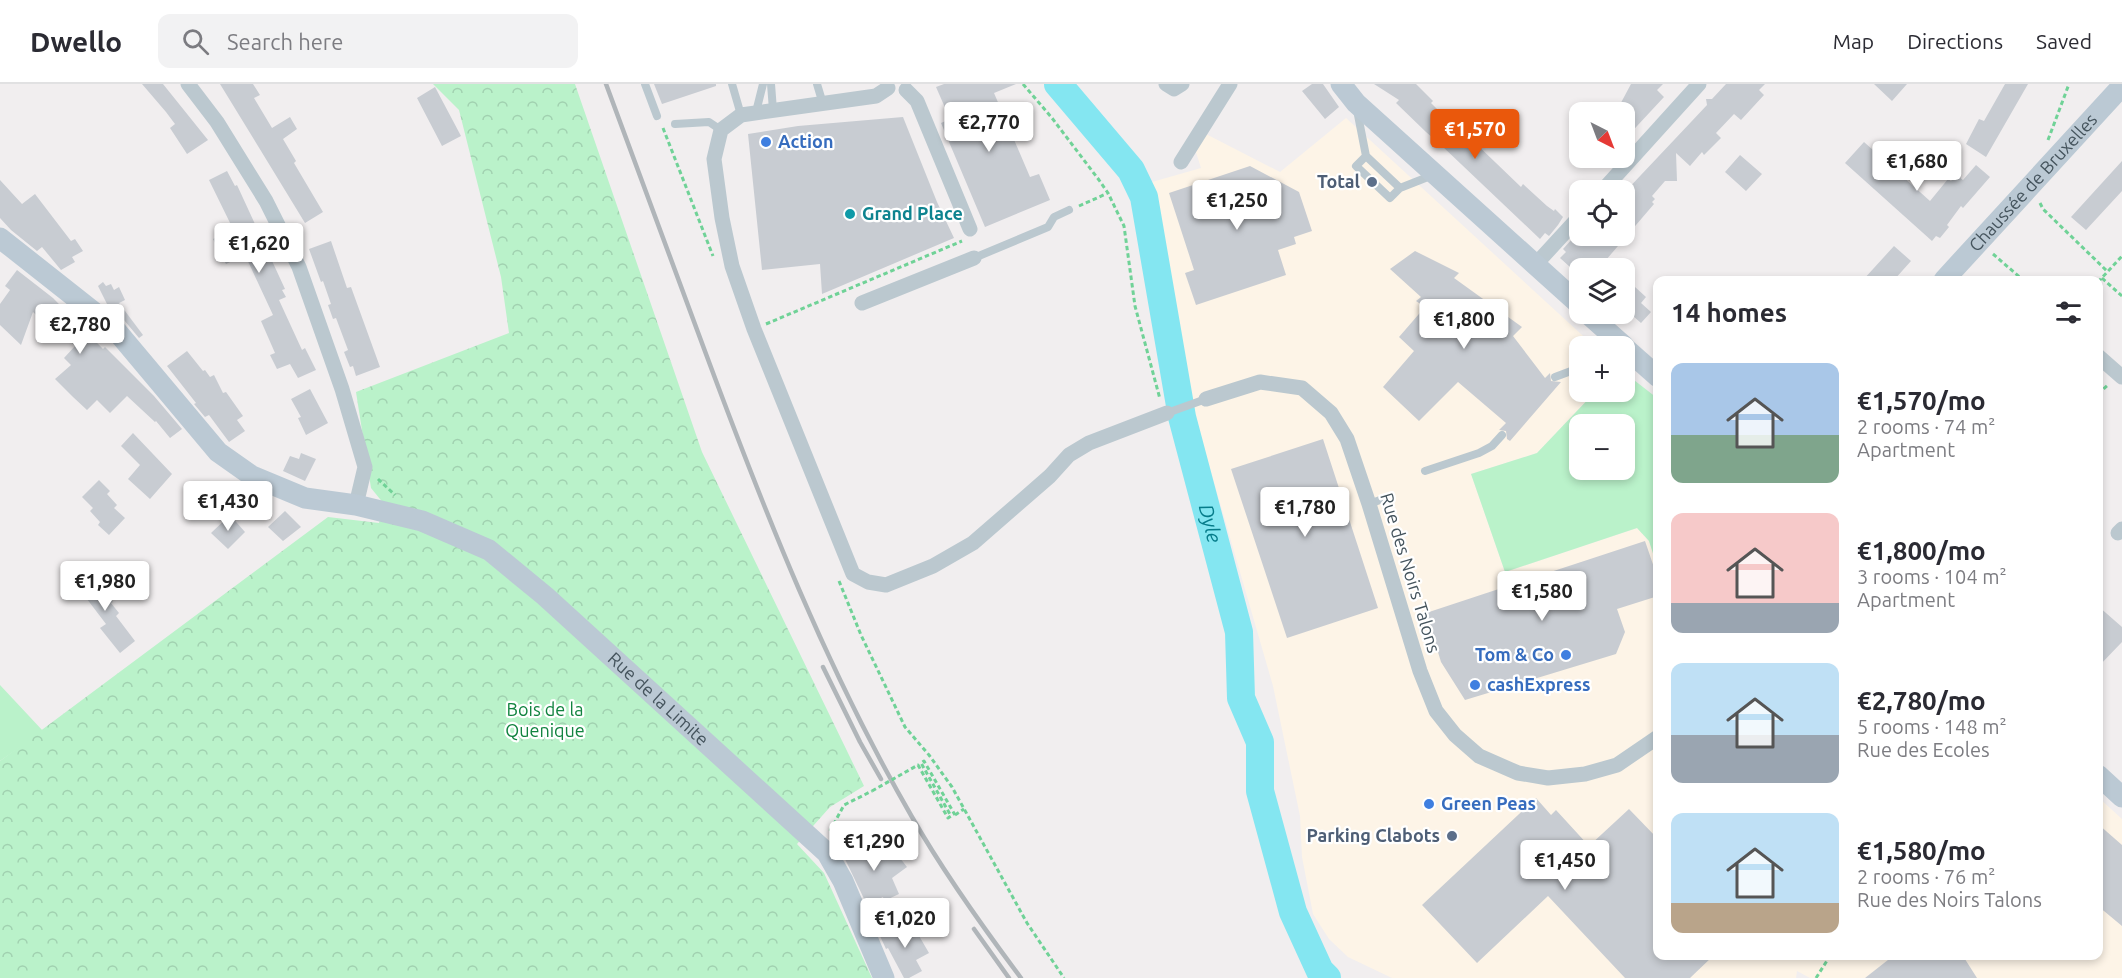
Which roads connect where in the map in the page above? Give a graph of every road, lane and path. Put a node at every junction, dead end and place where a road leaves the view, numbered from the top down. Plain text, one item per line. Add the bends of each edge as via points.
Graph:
1 (188, 84) edge
2 (645, 84) edge
3 (732, 84) edge
4 (763, 84) edge
5 (771, 84) edge
6 (816, 84) edge
7 (1023, 84) edge
8 (1166, 84) edge
9 (1182, 84) edge
10 (1230, 84) edge
11 (1341, 84) edge
12 (1699, 84) edge
13 (2069, 84) edge
14 (887, 86) edge
15 (2122, 86) edge
16 (908, 87) edge
17 (1356, 103) junction
18 (823, 104) junction
19 (773, 110) junction
20 (748, 114) junction
21 (657, 116) dead end
22 (675, 124) dead end
23 (721, 130) junction
24 (1366, 156) junction
25 (2055, 159) junction
26 (1181, 162) dead end
27 (1434, 174) junction
28 (1612, 180) edge
29 (1400, 188) junction
30 (2027, 189) junction
31 (1108, 193) junction
32 (1069, 210) joint
33 (1569, 228) edge
34 (966, 235) joint
35 (0, 238) edge
36 (1979, 241) junction
37 (2122, 256) edge
38 (974, 258) joint
39 (1536, 264) junction
40 (2108, 272) junction
41 (1948, 276) edge
42 (2018, 276) edge
43 (2103, 277) edge
44 (2103, 279) edge
45 (1569, 295) edge
46 (2122, 296) edge
47 (862, 303) dead end
48 (1598, 324) edge
49 (754, 329) junction
50 (1609, 336) edge
51 (1635, 358) edge
52 (2103, 360) edge
53 (1569, 372) edge
54 (1653, 372) edge
55 (1555, 377) dead end
56 (2122, 377) edge
57 (1206, 399) joint
58 (1166, 413) junction
59 (1502, 435) dead end
60 (1425, 471) dead end
61 (356, 504) junction
62 (1653, 740) edge
63 (2103, 780) edge
64 (2122, 796) edge
65 (964, 809) dead end
66 (821, 848) junction
67 (1827, 960) edge
68 (884, 978) edge
69 (1816, 978) edge

1 - 61 street via 218,122 266,201 299,267 365,467
2 - 21 lane
3 - 20 lane
4 - 20 lane via 761,97
5 - 19 lane
6 - 18 lane
7 - 31 path
8 - 9 street via 1174,89
10 - 26 street
11 - 17 street
12 - 28 street
13 - 25 path via 2047,138
14 - 16 street via 898,93
14 - 18 street via 876,96
15 - 25 street, Chaussée de Bruxelles
16 - 34 street via 920,107
17 - 24 lane
17 - 27 street
18 - 19 street
19 - 20 street
20 - 23 street
22 - 23 lane via 709,122
23 - 49 street via 714,159 722,218 732,267
24 - 29 lane
24 - 29 lane via 1356,166 1390,198
25 - 30 street, Chaussée de Bruxelles
27 - 29 lane
27 - 39 street
30 - 36 street, Chaussée de Bruxelles
30 - 40 path
31 - 32 path
31 - 58 path via 1124,226 1135,306
32 - 38 lane via 1054,217 1048,227
33 - 39 street
34 - 49 path
35 - 61 street, Rue de la Limite via 114,328 218,452 252,476 305,498
36 - 41 street, Chaussée de Bruxelles
36 - 42 path
37 - 40 path
38 - 47 street
39 - 45 street
40 - 43 path
44 - 46 path
48 - 50 street
49 - 58 street via 853,574 868,582 886,585 953,555 973,543 1069,456 1089,443
51 - 54 street
52 - 56 street
53 - 55 lane
57 - 58 lane, Rue des Noirs Talons
57 - 62 street, Rue des Noirs Talons via 1260,382 1302,388 1331,413 1347,438 1375,502 1420,671 1436,711 1479,756 1518,773 1548,778 1617,765
59 - 60 lane via 1479,453
61 - 66 street, Rue de la Limite via 422,521 489,550 545,596
63 - 64 street
65 - 66 path, bridge via 955,814 924,761 921,763 951,816 948,818 918,765 844,805
66 - 68 street, Rue de la Limite via 843,881
67 - 69 path

